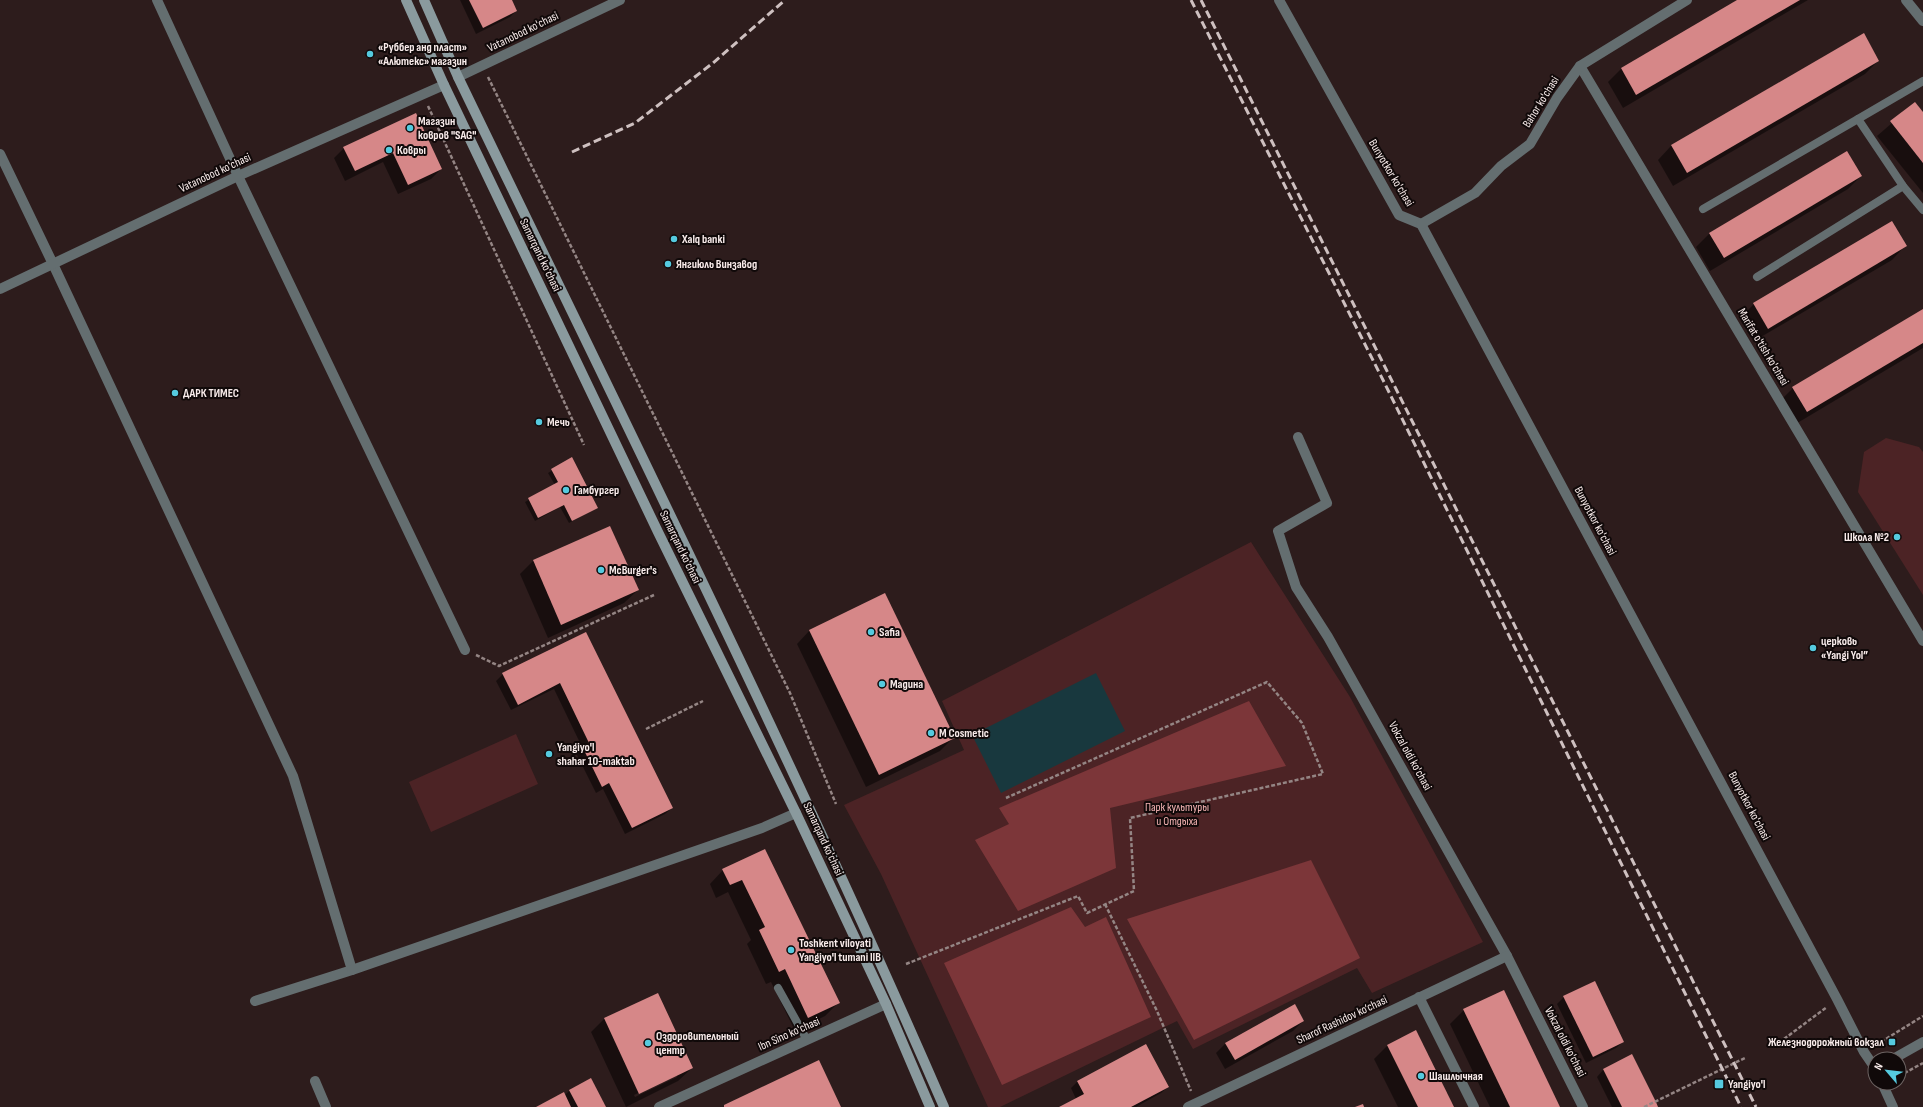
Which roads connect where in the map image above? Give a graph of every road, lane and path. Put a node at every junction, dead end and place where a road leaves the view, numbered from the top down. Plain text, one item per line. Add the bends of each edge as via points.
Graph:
1 (156, 0) edge
2 (406, 0) edge
3 (424, 0) edge
4 (620, 0) edge
5 (1279, 0) edge
6 (1687, 0) edge
7 (1906, 0) edge
8 (1923, 21) edge
9 (482, 66) junction
10 (1580, 66) junction
11 (458, 77) junction
12 (1923, 81) edge
13 (444, 85) junction
14 (422, 94) junction
15 (1858, 119) junction
16 (0, 154) edge
17 (238, 176) junction
18 (1903, 186) junction
19 (1704, 209) dead end
20 (1923, 210) edge
21 (1421, 224) junction
22 (53, 264) junction
23 (1757, 277) dead end
24 (0, 289) edge
25 (1298, 437) dead end
26 (584, 445) dead end
27 (654, 595) dead end
28 (1923, 641) edge
29 (465, 650) joint
30 (703, 700) dead end
31 (646, 729) dead end
32 (1006, 798) dead end
33 (836, 804) dead end
34 (810, 807) junction
35 (796, 813) junction
36 (1105, 904) junction
37 (1507, 956) junction
38 (906, 964) dead end
39 (352, 970) junction
40 (778, 988) dead end
41 (1420, 997) junction
42 (1837, 999) junction
43 (255, 1002) dead end
44 (886, 1004) junction
45 (1923, 1016) edge
46 (1784, 1039) dead end
47 (807, 1040) junction
48 (1923, 1042) edge
49 (1907, 1051) edge
50 (1864, 1052) junction
51 (1867, 1056) edge
52 (1745, 1058) dead end
53 (1923, 1063) edge
54 (1907, 1072) edge
55 (315, 1081) dead end
56 (1886, 1091) edge
57 (1192, 1105) edge
58 (326, 1107) edge
59 (659, 1107) edge
60 (930, 1107) edge
61 (944, 1107) edge
62 (1474, 1107) edge
63 (1584, 1107) edge
64 (1644, 1107) edge
65 (1893, 1107) edge

1 - 17 street
2 - 13 main road, Samarqand ko'chasi
3 - 11 main road, Samarqand ko'chasi
4 - 9 street, Vatanobod ko'chasi
5 - 21 street, Bunyotkor ko'chasi via 1399,216
6 - 10 street, Bahor ko'chasi
7 - 8 street
9 - 11 street, Vatanobod ko'chasi
9 - 33 path via 790,692
10 - 21 street, Bahor ko'chasi via 1557,98 1530,144 1501,166 1475,193
10 - 28 street, Marifat o'tish ko'chasi
11 - 13 main road
11 - 34 main road, Samarqand ko'chasi
12 - 15 lane
13 - 14 street, Vatanobod ko'chasi
13 - 35 main road, Samarqand ko'chasi
14 - 17 street, Vatanobod ko'chasi
14 - 26 path
15 - 18 lane
15 - 19 lane
16 - 22 street
17 - 22 street, Vatanobod ko'chasi
17 - 29 street
18 - 20 lane
18 - 23 lane
21 - 42 street, Bunyotkor ko'chasi
22 - 24 street, Vatanobod ko'chasi
22 - 39 street via 293,776
25 - 37 street, Vokzal oldi ko'chasi via 1327,503 1278,531 1296,587 1328,637
27 - 29 path via 499,666
30 - 31 path
32 - 36 path via 1267,682 1302,724 1323,774 1130,818 1134,891
34 - 35 main road
34 - 61 main road, Samarqand ko'chasi
35 - 39 street via 762,828
35 - 44 main road, Samarqand ko'chasi
36 - 38 path via 1087,913 1078,896
36 - 57 path via 1157,1011
37 - 41 street, Sharof Rashidov ko’chasi
37 - 63 street, Vokzal oldi ko'chasi
39 - 43 street
40 - 47 lane
41 - 57 street, Sharof Rashidov ko’chasi
41 - 62 street
42 - 46 path
42 - 50 street, Bunyotkor ko'chasi
44 - 47 street, Ibn Sino ko'chasi
44 - 60 main road, Samarqand ko'chasi
45 - 50 path
47 - 59 street, Ibn Sino ko'chasi
48 - 49 street
50 - 51 street, Bunyotkor ko'chasi
52 - 64 path
53 - 54 path
55 - 58 street
56 - 65 street

